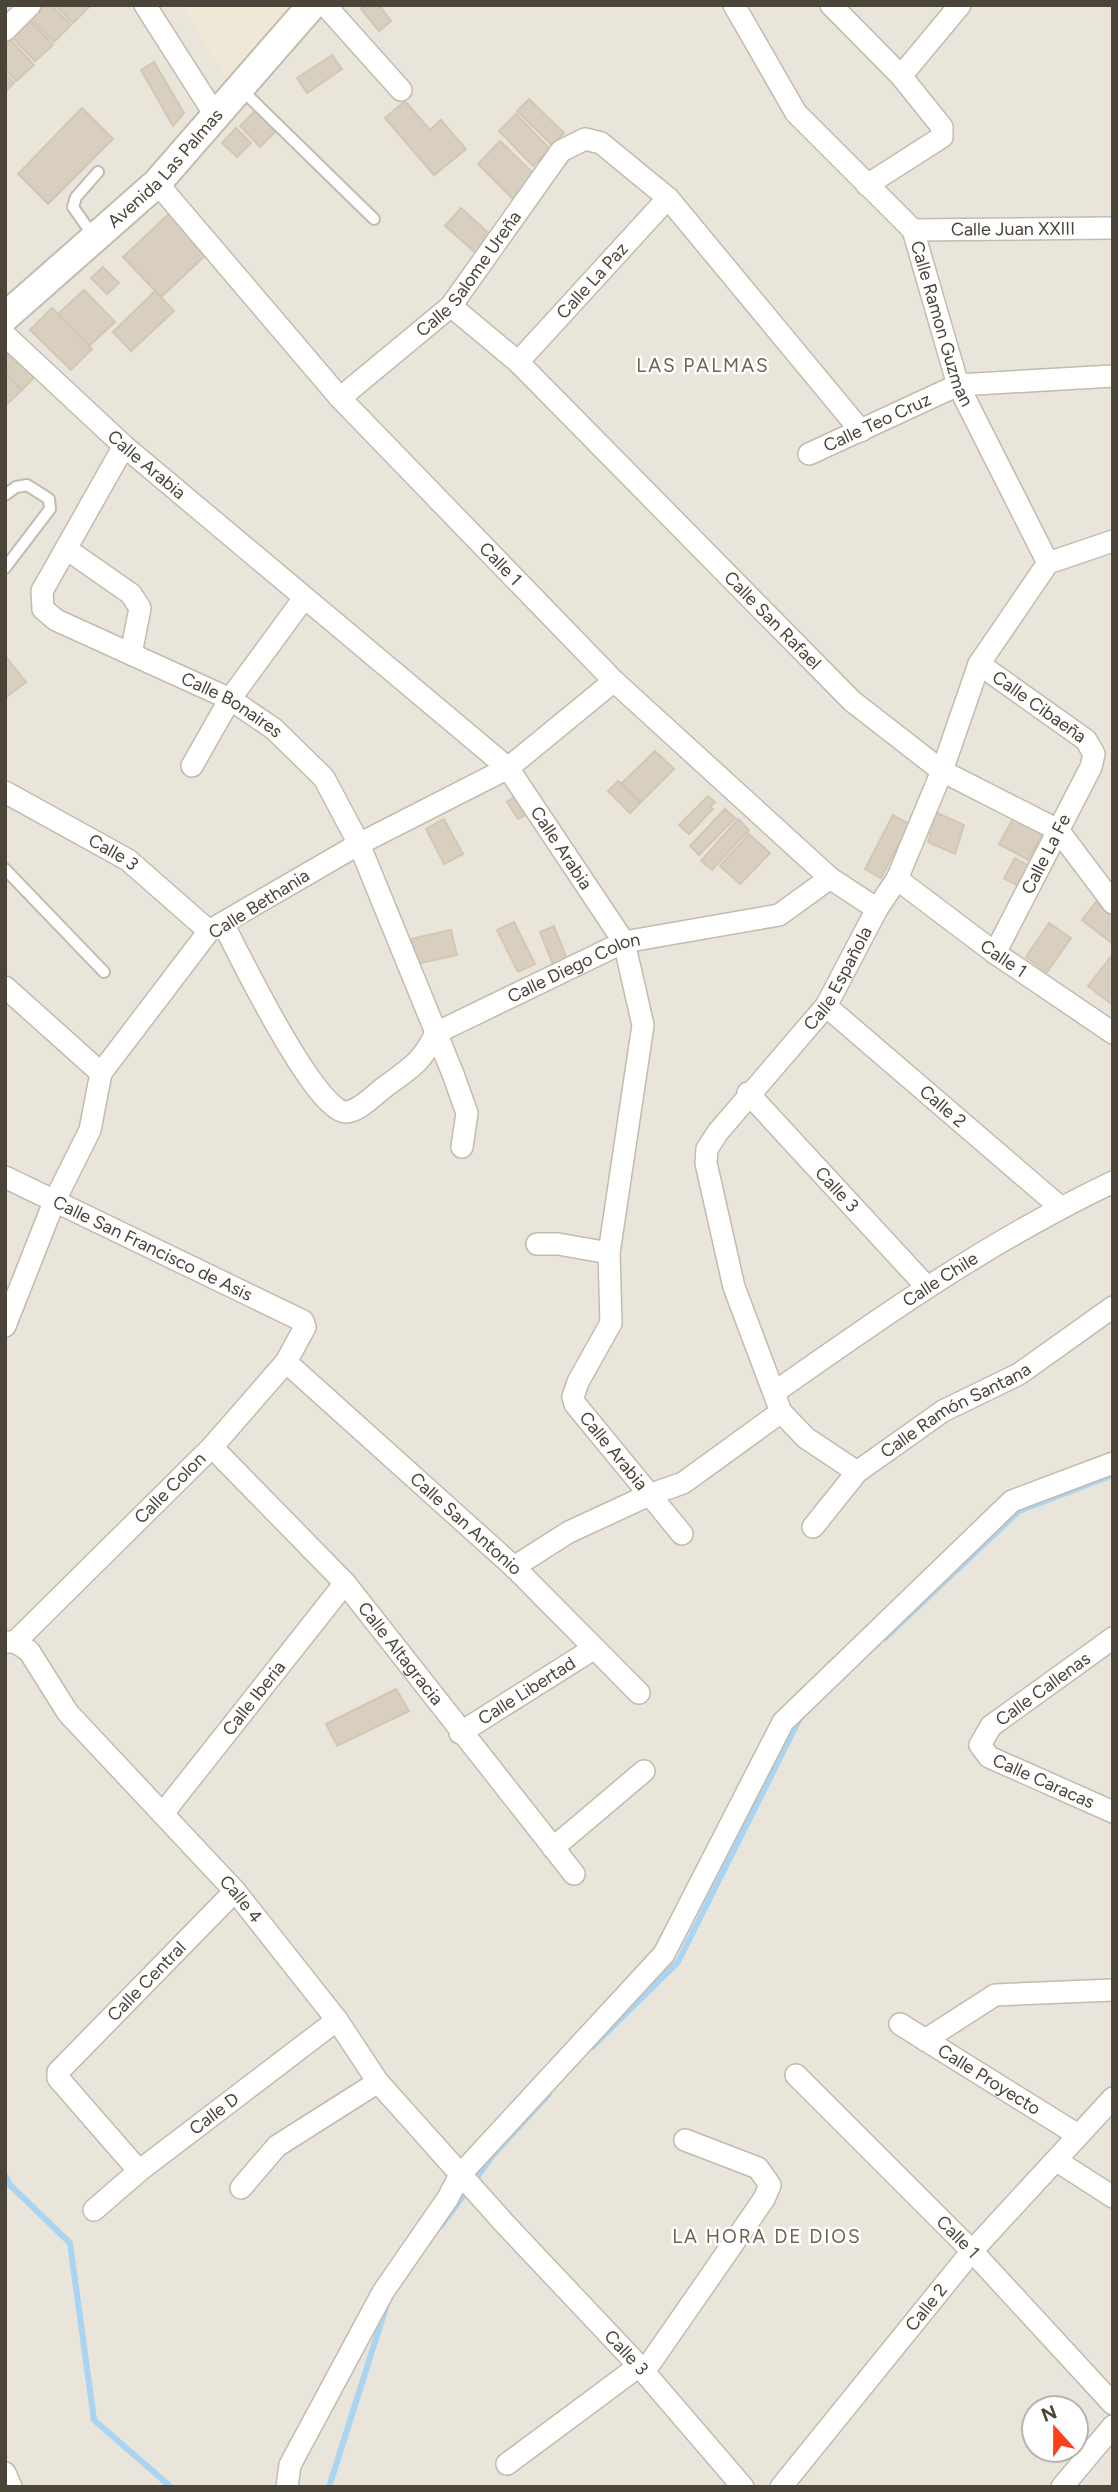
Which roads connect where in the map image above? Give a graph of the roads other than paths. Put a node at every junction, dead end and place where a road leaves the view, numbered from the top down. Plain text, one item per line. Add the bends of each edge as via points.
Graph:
1 (30, 5) edge
2 (145, 5) edge
3 (313, 5) edge
4 (325, 5) edge
5 (734, 5) edge
6 (831, 5) edge
7 (960, 5) edge
8 (5, 30) edge
9 (901, 76) junction
10 (241, 89) junction
11 (401, 90) dead end
12 (216, 118) junction
13 (98, 172) dead end
14 (157, 183) junction
15 (867, 185) junction
16 (668, 198) junction
17 (374, 219) dead end
18 (1113, 228) edge
19 (913, 230) junction
20 (96, 239) junction
21 (451, 306) junction
22 (5, 317) edge
23 (5, 335) edge
24 (518, 362) junction
25 (1113, 376) edge
26 (958, 385) junction
27 (340, 398) junction
28 (861, 431) junction
29 (124, 446) junction
30 (809, 454) dead end
31 (5, 495) edge
32 (1113, 541) edge
33 (68, 550) junction
34 (1048, 563) junction
35 (5, 569) edge
36 (304, 598) junction
37 (131, 654) junction
38 (979, 664) junction
39 (614, 681) junction
40 (230, 699) junction
41 (1094, 754) joint
42 (192, 766) dead end
43 (508, 768) junction
44 (942, 771) junction
45 (5, 792) edge
46 (1058, 830) junction
47 (359, 844) junction
48 (5, 869) edge
49 (830, 878) junction
50 (897, 879) junction
51 (1113, 903) edge
52 (877, 909) junction
53 (216, 927) junction
54 (624, 942) junction
55 (995, 953) junction
56 (104, 972) dead end
57 (5, 987) edge
58 (826, 1006) junction
59 (436, 1033) junction
60 (1113, 1033) edge
61 (101, 1073) junction
62 (748, 1093) junction
63 (462, 1147) dead end
64 (5, 1177) edge
65 (1113, 1182) edge
66 (54, 1202) junction
67 (1060, 1208) junction
68 (537, 1244) dead end
69 (609, 1253) junction
70 (926, 1286) junction
71 (1113, 1307) edge
72 (303, 1321) joint
73 (5, 1326) edge
74 (286, 1362) junction
75 (778, 1402) junction
76 (212, 1447) junction
77 (1113, 1463) edge
78 (857, 1472) junction
79 (649, 1495) junction
80 (813, 1527) dead end
81 (682, 1534) dead end
82 (514, 1567) junction
83 (345, 1583) junction
84 (1113, 1638) edge
85 (10, 1642) edge
86 (593, 1649) junction
87 (639, 1693) dead end
88 (460, 1733) junction
89 (980, 1745) joint
90 (644, 1771) dead end
91 (164, 1812) junction
92 (1113, 1812) edge
93 (553, 1848) junction
94 (574, 1874) dead end
95 (235, 1891) junction
96 (1113, 1990) edge
97 (337, 2020) junction
98 (900, 2024) dead end
99 (925, 2040) junction
100 (796, 2075) dead end
101 (378, 2082) junction
102 (1113, 2098) edge
103 (1078, 2135) junction
104 (685, 2140) dead end
105 (1057, 2161) junction
106 (139, 2171) junction
107 (460, 2175) junction
108 (241, 2188) dead end
109 (1113, 2197) edge
110 (94, 2210) dead end
111 (972, 2251) junction
112 (642, 2369) junction
113 (1113, 2404) edge
114 (1113, 2426) edge
115 (507, 2464) dead end
116 (5, 2473) edge
117 (11, 2487) edge
118 (287, 2487) edge
119 (743, 2487) edge
120 (781, 2487) edge
121 (1062, 2487) edge

1 - 8 street
2 - 12 street
3 - 10 street, Avenida Las Palmas
4 - 11 street
5 - 15 street, Calle Ramon Guzman via 796,113
6 - 9 street
7 - 9 street
9 - 15 street via 942,127 942,137
10 - 12 street, Avenida Las Palmas
10 - 17 lane
12 - 14 street, Avenida Las Palmas
13 - 20 lane via 73,207
14 - 20 street, Avenida Las Palmas
14 - 27 street, Calle 1
15 - 19 street, Calle Ramon Guzman
16 - 21 street, Calle Salome Ureña via 601,143 585,139 561,150
16 - 24 street, Calle La Paz
16 - 28 street
18 - 19 street, Calle Juan XXIII
19 - 26 street, Calle Ramon Guzman
20 - 22 street, Avenida Las Palmas
21 - 24 street, Calle San Rafael
21 - 27 street, Calle Salome Ureña
23 - 29 street, Calle Arabia
24 - 44 street, Calle San Rafael via 852,701
25 - 26 street, Calle Teo Cruz
26 - 28 street, Calle Teo Cruz
26 - 34 street, Calle Ramon Guzman
27 - 39 street, Calle 1
28 - 30 street, Calle Teo Cruz
29 - 33 street, Calle Bonaires
29 - 36 street, Calle Arabia
31 - 35 lane via 27,485 49,499 50,509
32 - 34 street
33 - 37 street via 131,594 141,608
33 - 37 street, Calle Bonaires via 42,591 43,609 56,620
34 - 38 street, Calle Española
36 - 40 street
36 - 43 street, Calle Arabia
37 - 40 street, Calle Bonaires
38 - 41 street, Calle Cibaeña via 1086,740
38 - 44 street, Calle Española
39 - 43 street, Calle Bethania
39 - 49 street, Calle 1
40 - 42 street
40 - 47 street, Calle Bonaires via 274,729 324,778
41 - 46 street, Calle La Fe
43 - 47 street, Calle Bethania
43 - 54 street, Calle Arabia
44 - 46 street, Calle San Rafael
44 - 50 street, Calle Española
45 - 53 street, Calle 3 via 128,860
46 - 51 street, Calle San Rafael
46 - 55 street, Calle La Fe
47 - 53 street, Calle Bethania
47 - 59 street, Calle Bonaires
48 - 56 lane
49 - 52 street, Calle 1
49 - 54 street, Calle Diego Colon via 779,915
50 - 52 street, Calle Española
50 - 55 street, Calle 1
52 - 58 street, Calle Española
53 - 59 street via 285,1042 331,1107 346,1112 362,1105 425,1057
53 - 61 street, Calle Bethania
54 - 59 street, Calle Diego Colon
54 - 69 street, Calle Arabia via 643,1025
55 - 60 street, Calle 1
57 - 61 street
58 - 62 street, Calle Española
58 - 67 street, Calle 2
59 - 63 street, Calle Bonaires via 467,1113
61 - 66 street, Calle Bethania via 90,1130
62 - 70 street, Calle 3
62 - 75 street, Calle Española via 707,1149 706,1163 734,1287
64 - 66 street, Calle San Francisco de Asis
65 - 67 street, Calle Chile
66 - 72 street, Calle San Francisco de Asis
66 - 73 street, Calle Bethania
67 - 70 street, Calle Chile
68 - 69 street
69 - 79 street, Calle Arabia via 611,1323 573,1397
70 - 75 street, Calle Chile
71 - 78 street, Calle Ramón Santana via 1019,1374 943,1411
72 - 74 street, Calle Colon via 304,1333
74 - 76 street, Calle Colon
74 - 82 street, Calle San Antonio
75 - 78 street via 806,1438
75 - 79 street, Calle Chile via 683,1483
76 - 83 street, Calle Altagracia
76 - 85 street, Calle Colon
77 - 107 street via 1012,1501 783,1723 664,1954
78 - 80 street, Calle Ramón Santana
79 - 81 street, Calle Arabia
79 - 82 street, Calle Chile via 569,1532
82 - 86 street, Calle San Antonio
83 - 88 street, Calle Altagracia
83 - 91 street, Calle Iberia
84 - 89 street, Calle Callenas via 991,1726
85 - 91 street, Calle 4 via 29,1651 68,1713
86 - 87 street, Calle San Antonio
86 - 88 street, Calle Libertad
88 - 93 street, Calle Altagracia
89 - 92 street, Calle Caracas via 989,1757
90 - 93 street
91 - 95 street, Calle 4
93 - 94 street, Calle Altagracia
95 - 97 street, Calle 4
95 - 106 street, Calle Central via 58,2072 58,2078
96 - 99 street via 995,1995
97 - 101 street, Calle 4
97 - 106 street, Calle D
98 - 99 street, Calle Proyecto
99 - 103 street, Calle Proyecto
100 - 111 street, Calle 1
101 - 107 street, Calle 4
101 - 108 street via 277,2146
102 - 103 street, Calle 2
103 - 105 street, Calle 2
104 - 112 street via 758,2168 770,2185
105 - 109 street
105 - 111 street, Calle 2
106 - 110 street, Calle D
107 - 112 street, Calle 3
107 - 118 street via 377,2302 290,2465
111 - 113 street, Calle 1
111 - 120 street, Calle 2
112 - 115 street
112 - 119 street, Calle 3
114 - 121 street
116 - 117 street

